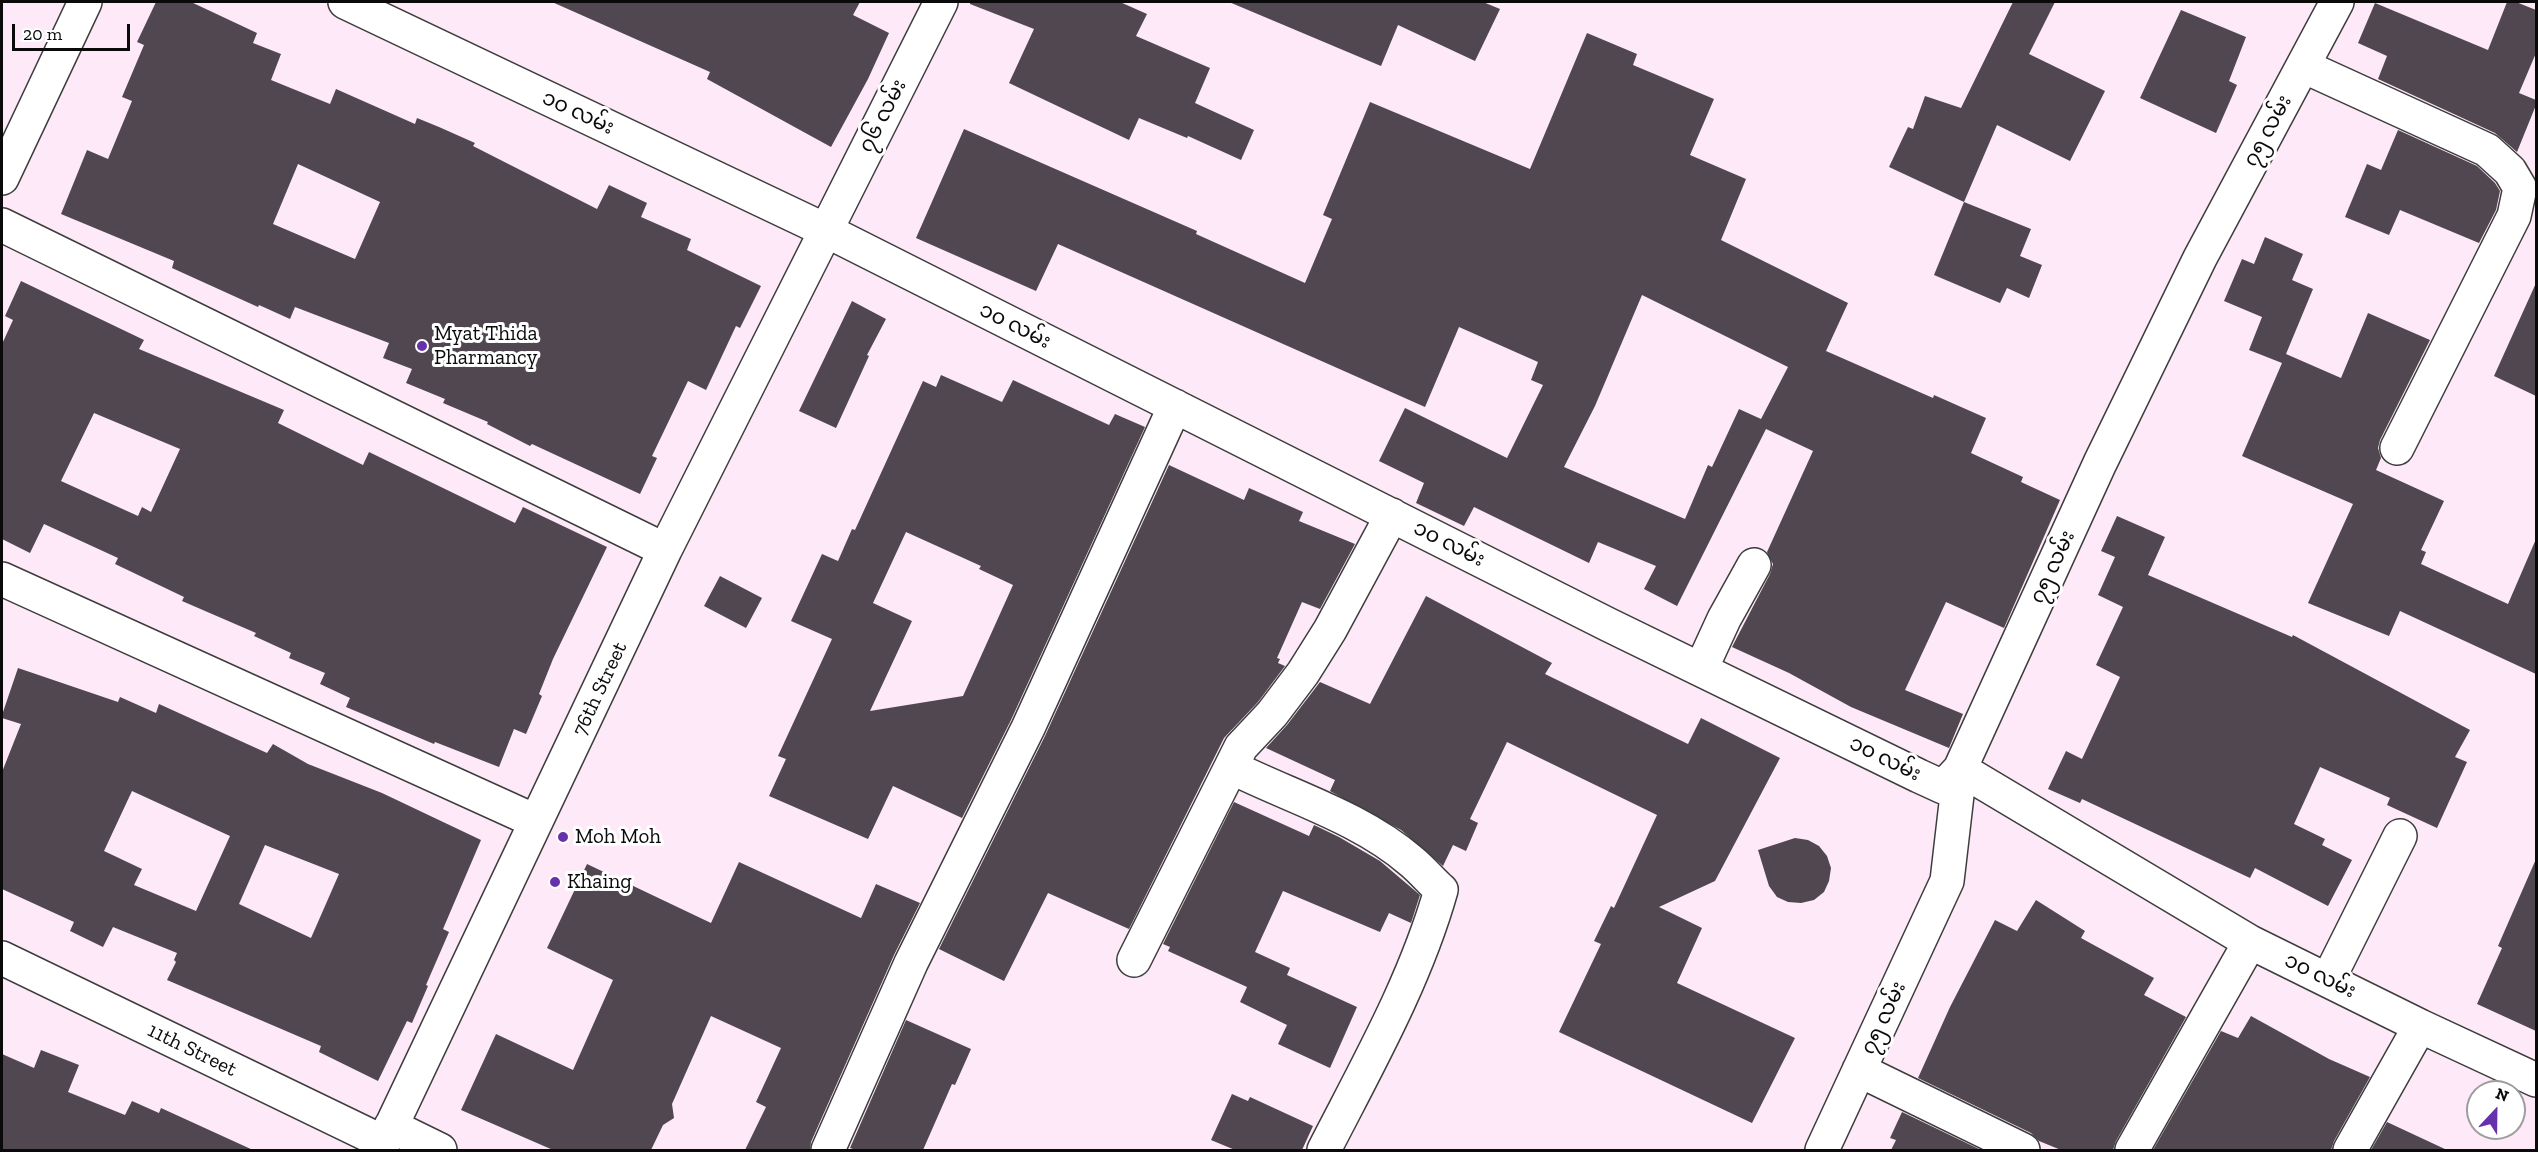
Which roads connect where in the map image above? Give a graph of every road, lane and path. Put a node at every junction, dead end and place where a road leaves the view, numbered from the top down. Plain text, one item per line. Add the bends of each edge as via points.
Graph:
1 (85, 2) edge
2 (345, 2) edge
3 (941, 2) edge
4 (2337, 2) edge
5 (2303, 66) junction
6 (2, 178) edge
7 (2, 225) edge
8 (825, 230) junction
9 (1175, 406) junction
10 (2397, 448) dead end
11 (1392, 514) junction
12 (665, 550) junction
13 (1754, 565) dead end
14 (2, 579) edge
15 (1701, 669) junction
16 (1232, 767) junction
17 (1960, 769) junction
18 (535, 820) junction
19 (2400, 836) dead end
20 (2250, 942) junction
21 (2, 958) edge
22 (1134, 960) dead end
23 (2328, 980) junction
24 (2420, 1026) junction
25 (1859, 1070) junction
26 (2536, 1080) edge
27 (385, 1140) edge
28 (440, 1150) edge
29 (828, 1150) edge
30 (1324, 1150) edge
31 (1822, 1150) edge
32 (2023, 1150) edge
33 (2132, 1150) edge
34 (2350, 1150) edge

1 - 6 street
2 - 8 street, ၁၀ လမ်း
3 - 8 street, ၇၆ လမ်း
4 - 5 street, ၇၅ လမ်း
5 - 10 street via 2487,150 2510,171 2520,188 2514,216
5 - 17 street, ၇၅ လမ်း via 2200,258 2100,463
7 - 12 street
8 - 9 street, ၁၀ လမ်း
8 - 12 street, 76th Street
9 - 11 street, ၁၀ လမ်း
9 - 29 street via 1028,728 911,963
11 - 15 street, ၁၀ လမ်း
11 - 16 street via 1303,673 1241,747
12 - 18 street, 76th Street
13 - 15 street
14 - 18 street
15 - 17 street, ၁၀ လမ်း via 1943,787
16 - 22 street
16 - 30 street via 1372,834 1411,861 1441,891 1429,933 1396,1011
17 - 20 street, ၁၀ လမ်း
17 - 25 street, ၇၅ လမ်း via 1947,881
18 - 27 street, 76th Street
19 - 23 street
20 - 23 street, ၁၀ လမ်း
20 - 33 street
21 - 27 street, 11th Street
23 - 24 street, ၁၀ လမ်း
24 - 26 street, ၁၀ လမ်း
24 - 34 street
25 - 31 street, ၇၅ လမ်း
25 - 32 street
27 - 28 street, 11th Street

